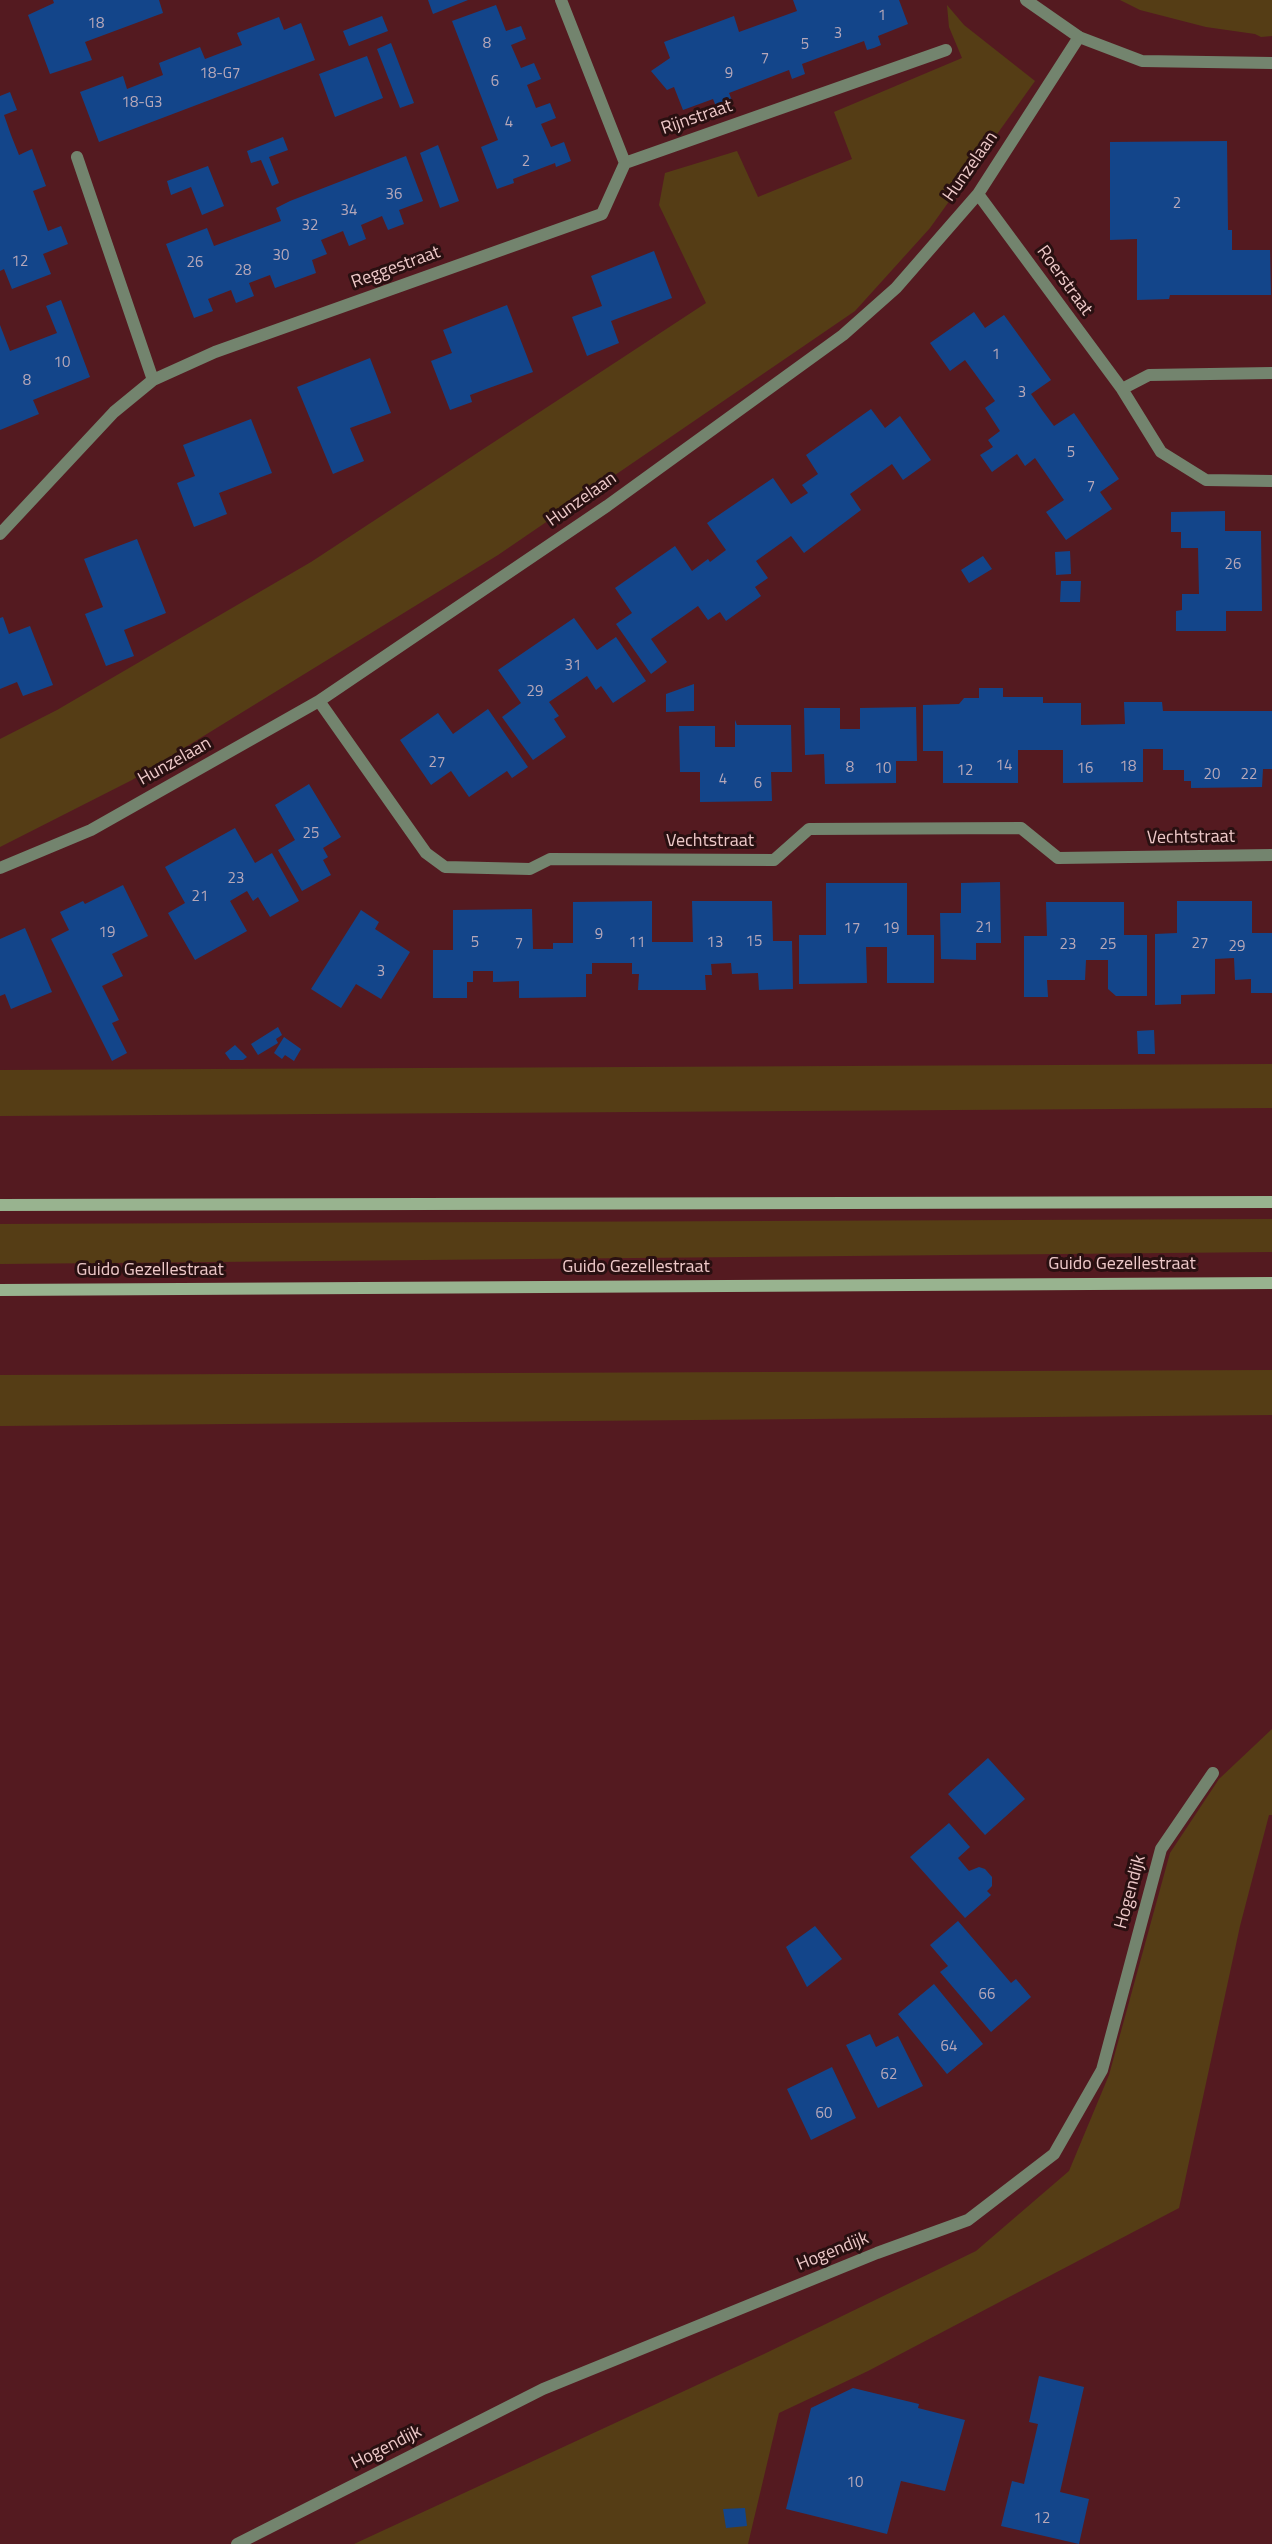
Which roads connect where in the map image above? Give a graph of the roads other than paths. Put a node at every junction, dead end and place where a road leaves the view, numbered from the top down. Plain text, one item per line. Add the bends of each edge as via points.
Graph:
1 (561, 0) edge
2 (1026, 0) edge
3 (1079, 37) junction
4 (946, 50) dead end
5 (1272, 63) edge
6 (77, 157) dead end
7 (625, 163) junction
8 (978, 194) junction
9 (1272, 373) edge
10 (153, 380) junction
11 (1122, 389) junction
12 (1272, 481) edge
13 (0, 534) edge
14 (319, 701) junction
15 (1272, 855) edge
16 (0, 868) edge
17 (1272, 1202) edge
18 (0, 1205) edge
19 (1272, 1283) edge
20 (0, 1290) edge
21 (1213, 1773) dead end
22 (237, 2544) edge

1 - 7 street
2 - 3 street
3 - 5 street via 1142,61
3 - 8 street, Hunzelaan
4 - 7 street, Rijnstraat
6 - 10 street
7 - 10 street, Reggestraat via 602,214 215,352
8 - 11 street, Roerstraat
8 - 14 street, Hunzelaan via 896,288 843,335 607,506
9 - 11 street via 1149,375
10 - 13 street, Reggestraat via 114,412
11 - 12 street, Roerstraat via 1161,452 1206,480
14 - 15 street, Vechtstraat via 426,853 445,867 530,869 550,859 774,860 809,829 1021,828 1058,858
14 - 16 street, Hunzelaan via 91,830
17 - 18 main road
19 - 20 main road, Guido Gezellestraat
21 - 22 street, Hogendijk via 1161,1849 1102,2070 1054,2154 968,2220 543,2389

